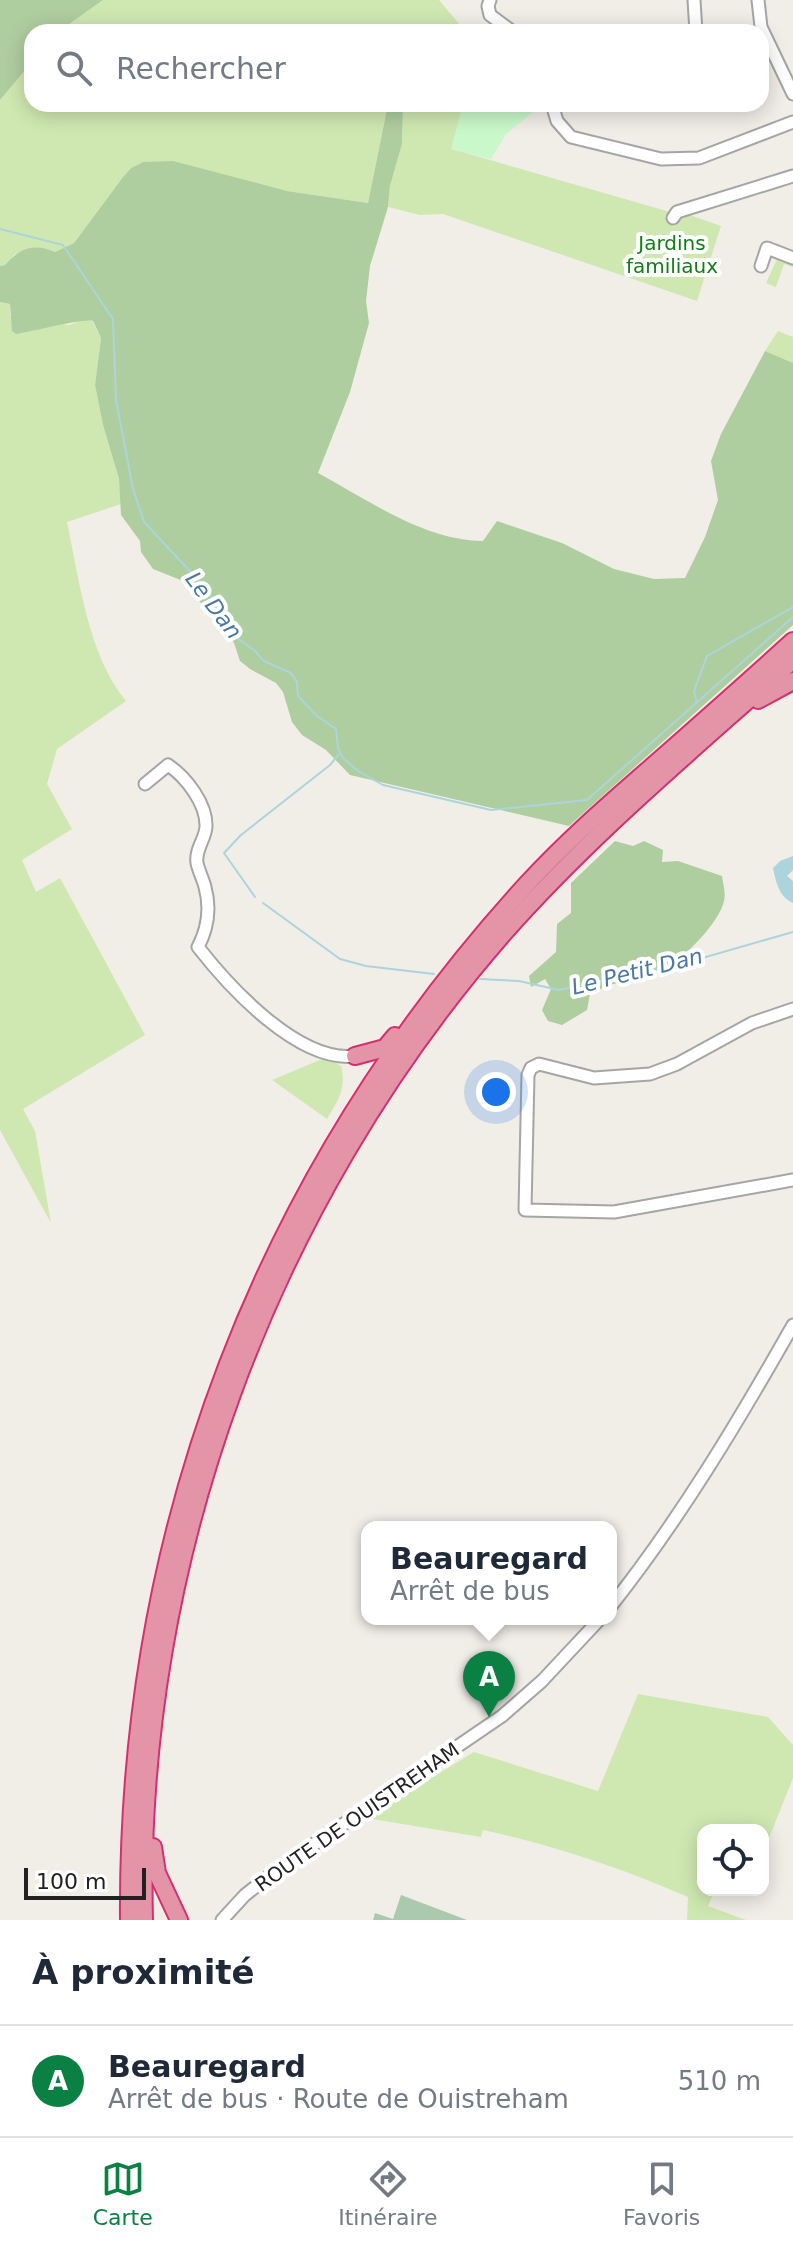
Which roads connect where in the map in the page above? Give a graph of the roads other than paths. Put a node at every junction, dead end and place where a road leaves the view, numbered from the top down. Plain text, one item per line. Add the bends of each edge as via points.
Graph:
1 (490, 0) edge
2 (694, 0) edge
3 (758, 0) edge
4 (502, 24) edge
5 (696, 24) edge
6 (761, 24) edge
7 (769, 54) edge
8 (793, 94) edge
9 (554, 112) edge
10 (793, 122) edge
11 (793, 176) edge
12 (673, 218) dead end
13 (793, 258) edge
14 (761, 266) dead end
15 (793, 641) edge
16 (793, 660) edge
17 (793, 681) edge
18 (723, 723) junction
19 (145, 784) dead end
20 (793, 1009) edge
21 (408, 1030) junction
22 (355, 1056) junction
23 (367, 1089) junction
24 (793, 1180) edge
25 (793, 1325) edge
26 (617, 1598) edge
27 (594, 1625) edge
28 (147, 1801) junction
29 (129, 1920) edge
30 (144, 1920) edge
31 (179, 1920) edge
32 (222, 1920) edge

1 - 4 street via 487,11
2 - 5 street
3 - 6 street
7 - 8 street
9 - 10 street via 571,137 661,159 699,158
11 - 12 street via 677,212
13 - 14 street via 767,248
15 - 21 highway via 563,846 487,929
16 - 18 highway
17 - 18 highway
18 - 28 highway via 578,854 480,961 381,1096 313,1211 249,1351 201,1491 165,1645
19 - 22 street via 168,765 186,780 201,805 206,829 198,867 209,914 198,947 210,963 298,1042 322,1054
20 - 24 street via 752,1023 650,1074 594,1078 539,1064 531,1068 525,1210 614,1212
21 - 22 highway via 385,1048
21 - 23 highway
22 - 23 highway via 369,1066
23 - 29 highway via 309,1188 253,1301 192,1465 146,1666 131,1809
25 - 26 street via 733,1429
27 - 32 street, ROUTE DE OUISTREHAM via 502,1716 282,1866
28 - 30 highway
28 - 31 highway via 157,1873

